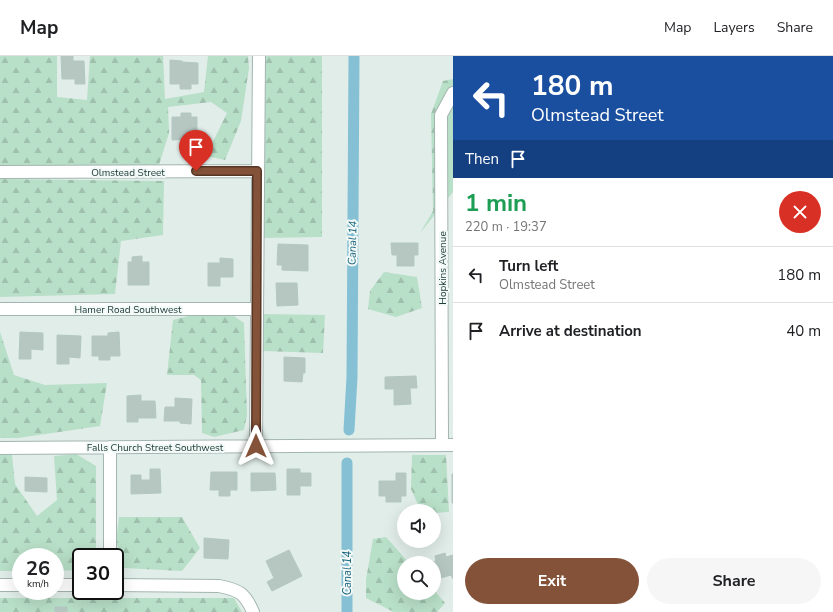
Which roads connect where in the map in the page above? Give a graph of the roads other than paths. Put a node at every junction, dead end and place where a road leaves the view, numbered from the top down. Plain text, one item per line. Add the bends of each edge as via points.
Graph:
1 (258, 56) edge
2 (452, 94) edge
3 (257, 171) junction
4 (0, 172) edge
5 (0, 309) edge
6 (257, 309) junction
7 (448, 445) edge
8 (256, 446) junction
9 (110, 447) junction
10 (0, 448) edge
11 (110, 548) edge
12 (0, 585) edge
13 (12, 585) edge
14 (124, 585) edge
15 (253, 612) edge

1 - 3 street
2 - 7 street, Hopkins Avenue via 441,115
3 - 4 street, Olmstead Street
3 - 6 street
5 - 6 street, Hamer Road Southwest
6 - 8 street
7 - 8 street, Falls Church Street Southwest
8 - 9 street, Falls Church Street Southwest
9 - 10 street, Falls Church Street Southwest
9 - 11 street
12 - 13 street
14 - 15 street via 219,586 234,589 246,597

